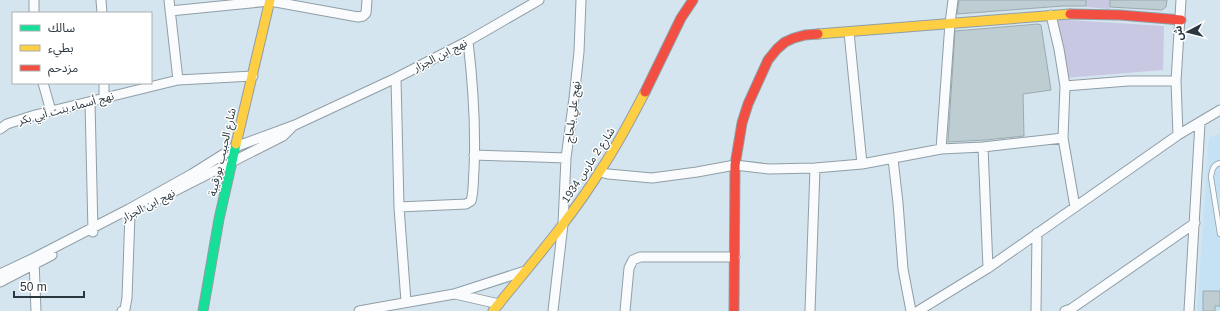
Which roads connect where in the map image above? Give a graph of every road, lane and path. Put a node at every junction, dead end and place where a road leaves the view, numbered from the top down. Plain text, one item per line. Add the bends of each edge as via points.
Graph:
1 (34, 0) edge
2 (101, 0) edge
3 (169, 0) edge
4 (367, 0) edge
5 (539, 0) edge
6 (581, 0) edge
7 (686, 0) edge
8 (693, 0) edge
9 (953, 0) edge
10 (1181, 0) edge
11 (270, 1) edge
12 (170, 11) junction
13 (34, 12) edge
14 (102, 12) edge
15 (1051, 15) junction
16 (681, 18) junction
17 (1181, 20) junction
18 (950, 23) junction
19 (849, 32) junction
20 (468, 41) junction
21 (252, 76) junction
22 (396, 78) junction
23 (178, 80) junction
24 (1176, 81) junction
25 (43, 84) edge
26 (104, 84) edge
27 (1065, 86) junction
28 (104, 98) junction
29 (90, 102) junction
30 (1220, 110) edge
31 (51, 111) junction
32 (1200, 123) junction
33 (294, 125) junction
34 (0, 129) edge
35 (1178, 135) junction
36 (1062, 138) junction
37 (235, 147) junction
38 (983, 147) junction
39 (941, 149) junction
40 (474, 155) junction
41 (566, 158) junction
42 (893, 159) junction
43 (231, 163) junction
44 (1220, 163) edge
45 (862, 164) junction
46 (735, 165) junction
47 (815, 168) junction
48 (600, 172) junction
49 (399, 207) junction
50 (1075, 207) junction
51 (130, 211) junction
52 (1195, 223) junction
53 (563, 224) junction
54 (93, 230) junction
55 (1037, 233) junction
56 (1220, 234) edge
57 (735, 257) junction
58 (34, 261) junction
59 (988, 268) junction
60 (527, 270) junction
61 (0, 274) edge
62 (0, 282) edge
63 (454, 294) junction
64 (406, 302) junction
65 (496, 307) edge
66 (36, 311) edge
67 (122, 311) edge
68 (203, 311) edge
69 (360, 311) edge
70 (554, 311) edge
71 (625, 311) edge
72 (734, 311) edge
73 (810, 311) edge
74 (911, 311) edge
75 (918, 311) edge
76 (1036, 311) edge
77 (1065, 311) edge
78 (1189, 311) edge

1 - 13 street
2 - 14 street
3 - 12 street
4 - 11 street via 366,13 354,17
5 - 20 street, نهج ابن الجزار
6 - 41 street, نهج علي بلحاج via 578,60
7 - 16 street, شارع 2 مارس 1934
8 - 16 street, شارع 2 مارس 1934
9 - 18 street
10 - 17 street
11 - 12 street
11 - 21 street, شارع الحبيب بورقيبة
12 - 23 street
15 - 17 street via 1085,14
15 - 18 street
15 - 27 street
16 - 48 street, شارع 2 مارس 1934 via 628,126
17 - 24 street
18 - 19 street
18 - 39 street
19 - 45 street
19 - 46 street via 805,35 784,42 777,48 768,60 748,104
20 - 22 street, نهج ابن الجزار
20 - 40 street via 473,88
21 - 23 street, نهج أسماء بنت أبي بكر
21 - 37 street, شارع الحبيب بورقيبة
22 - 33 street, نهج ابن الجزار
22 - 49 street
23 - 28 street, نهج أسماء بنت أبي بكر
24 - 27 street via 1128,80
24 - 35 street
25 - 31 street
26 - 28 street
27 - 36 street
28 - 29 street, نهج أسماء بنت أبي بكر
29 - 31 street, نهج أسماء بنت أبي بكر
29 - 54 street
30 - 32 street
31 - 34 street, نهج أسماء بنت أبي بكر via 20,119
32 - 35 street
32 - 52 street
33 - 37 street, نهج ابن الجزار
33 - 43 street, نهج ابن الجزار via 283,136
35 - 50 street
36 - 38 street
36 - 50 street
37 - 43 street, شارع الحبيب بورقيبة
37 - 51 street, نهج ابن الجزار
38 - 39 street
38 - 59 street
39 - 42 street
40 - 41 street
40 - 49 street via 472,197 469,202
41 - 53 street, نهج علي بلحاج
42 - 45 street
42 - 74 street via 903,269
43 - 51 street, نهج ابن الجزار
43 - 68 street, شارع الحبيب بورقيبة
44 - 56 lane via 1211,171
45 - 47 street
46 - 47 street via 769,169
46 - 48 street via 652,178
46 - 57 street
47 - 73 street
48 - 53 street, شارع 2 مارس 1934
49 - 64 street
50 - 55 street
51 - 54 street, نهج ابن الجزار
51 - 67 street via 127,298 125,309
52 - 77 street
52 - 78 street
53 - 60 street, شارع 2 مارس 1934
53 - 70 street, نهج علي بلحاج
54 - 58 street, نهج ابن الجزار
55 - 59 street
55 - 76 street
57 - 71 street via 636,258 629,268
57 - 72 street
58 - 61 street, نهج ابن الجزار
58 - 62 street, نهج ابن الجزار
58 - 66 street
59 - 75 street
60 - 63 street
60 - 65 street, شارع 2 مارس 1934
63 - 64 street
63 - 65 street
64 - 69 street

